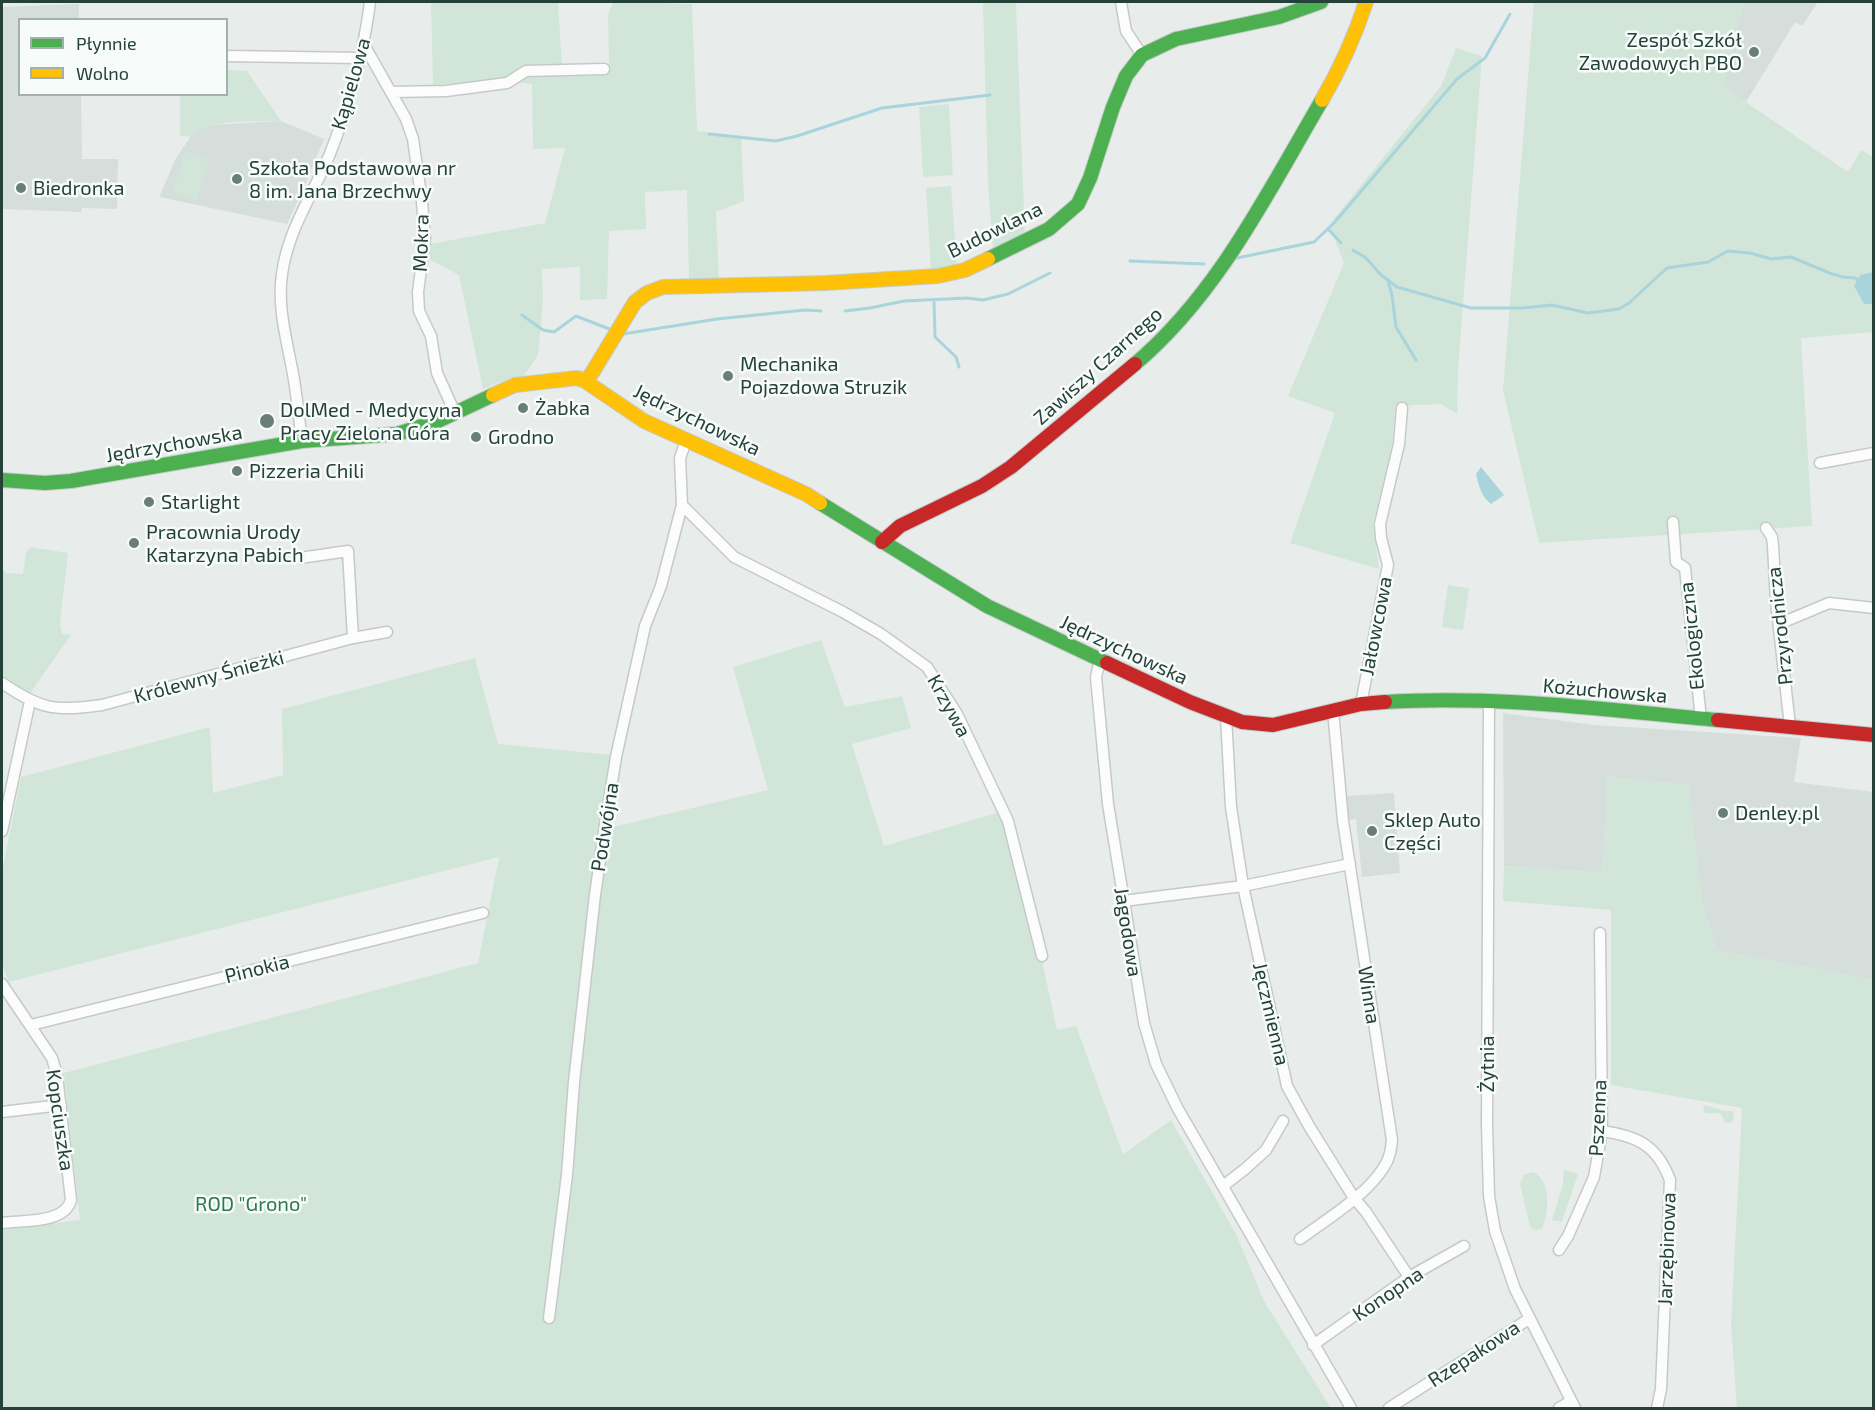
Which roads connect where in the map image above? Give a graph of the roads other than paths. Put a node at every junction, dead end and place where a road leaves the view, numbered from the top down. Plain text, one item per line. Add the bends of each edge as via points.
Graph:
1 (370, 2) edge
2 (1121, 2) edge
3 (1321, 2) edge
4 (1366, 2) edge
5 (363, 43) junction
6 (1143, 55) junction
7 (228, 56) edge
8 (359, 58) junction
9 (604, 69) dead end
10 (391, 92) junction
11 (585, 381) junction
12 (1402, 408) dead end
13 (455, 413) junction
14 (302, 441) junction
15 (686, 441) junction
16 (1874, 453) edge
17 (1821, 463) dead end
18 (2, 480) edge
19 (682, 505) junction
20 (1672, 522) dead end
21 (1766, 528) dead end
22 (882, 542) junction
23 (300, 558) dead end
24 (1874, 608) edge
25 (1779, 624) junction
26 (387, 633) dead end
27 (353, 638) junction
28 (1100, 660) junction
29 (2, 683) edge
30 (1489, 700) junction
31 (30, 701) junction
32 (1361, 704) junction
33 (1333, 710) junction
34 (1226, 717) junction
35 (1701, 719) junction
36 (1791, 726) junction
37 (1874, 735) edge
38 (6, 790) edge
39 (2, 831) edge
40 (1350, 864) junction
41 (1243, 886) junction
42 (1123, 901) junction
43 (483, 913) dead end
44 (1600, 933) dead end
45 (1042, 956) dead end
46 (3, 988) edge
47 (31, 1025) junction
48 (61, 1105) junction
49 (2, 1112) edge
50 (1284, 1121) dead end
51 (1602, 1131) junction
52 (1222, 1186) junction
53 (1354, 1198) junction
54 (2, 1223) edge
55 (1300, 1239) dead end
56 (1464, 1246) dead end
57 (1559, 1250) dead end
58 (1409, 1277) junction
59 (549, 1318) dead end
60 (1529, 1319) junction
61 (1313, 1345) junction
62 (1573, 1405) edge
63 (1352, 1408) edge
64 (1389, 1408) edge
65 (1559, 1408) edge
66 (1657, 1408) edge

1 - 5 street, Kąpielowa
2 - 6 street via 1126,31
3 - 6 main road, Budowlana via 1279,17 1176,39
4 - 22 main road, Zawiszy Czarnego via 1336,76 1270,191 1221,269 1176,323 1130,368 1011,467 982,486 900,526
5 - 8 street, Kąpielowa
5 - 10 street, Mokra
6 - 11 main road, Budowlana via 1126,76 1078,204 1049,229 965,270 938,276 663,287 639,298
7 - 8 street
8 - 14 street, Kąpielowa via 331,151 286,249 282,315
9 - 10 street via 526,71 503,83 446,92
10 - 13 street, Mokra via 413,139 425,239 418,311 431,336 437,373
11 - 13 main road, Jędrzychowska via 568,378 515,385
11 - 15 main road, Jędrzychowska via 644,421
12 - 32 street, Jałowcowa via 1399,444 1380,524 1388,565
13 - 14 main road, Jędrzychowska via 386,437
14 - 18 main road, Jędrzychowska via 71,482
15 - 19 street, Podwójna via 680,458
15 - 22 main road, Jędrzychowska via 806,494
16 - 17 street
19 - 45 street, Krzywa via 734,557 852,617 927,668 957,714 1008,820
19 - 59 street, Podwójna via 661,586 645,626 606,819
20 - 35 street, Ekologiczna via 1676,562 1684,568
21 - 25 street, Przyrodnicza via 1772,537
22 - 28 main road, Jędrzychowska via 970,597
23 - 27 street via 348,551
24 - 25 street via 1829,603
25 - 36 street, Przyrodnicza
26 - 27 street, Królewny Śnieżki
27 - 31 street, Królewny Śnieżki via 102,705 58,709
28 - 34 main road, Jędrzychowska
28 - 42 street, Jagodowa via 1096,677 1104,767
29 - 31 street, Królewny Śnieżki
30 - 32 main road, Kożuchowska via 1414,699
30 - 35 main road, Kożuchowska
30 - 60 street, Żytnia via 1489,1196 1500,1248
31 - 38 street
32 - 33 main road, Kożuchowska
33 - 34 main road, Jędrzychowska via 1273,725
33 - 40 street, Winna
34 - 41 street, Jęczmienna via 1232,807
35 - 36 main road, Kożuchowska
36 - 37 main road, Kożuchowska
38 - 39 street
40 - 41 street
40 - 53 street, Winna via 1392,1140 1384,1167
41 - 42 street
41 - 53 street, Jęczmienna via 1287,1086
42 - 52 street, Jagodowa via 1149,1044 1165,1086
43 - 47 street, Pinokia
44 - 51 street, Pszenna
46 - 47 street, Kopciuszka
47 - 48 street, Kopciuszka via 52,1058
48 - 49 street
48 - 54 street, Kopciuszka via 71,1200 56,1217
50 - 52 street via 1266,1150
51 - 57 street, Pszenna via 1594,1177
51 - 66 street, Jarzębinowa via 1618,1133 1655,1151 1670,1180
52 - 61 street, Jagodowa
53 - 55 street, Winna
53 - 58 street, Jęczmienna
56 - 58 street, Konopna
58 - 61 street, Konopna
60 - 62 street, Żytnia
60 - 64 street, Rzepakowa
61 - 63 street, Jagodowa
62 - 65 street

